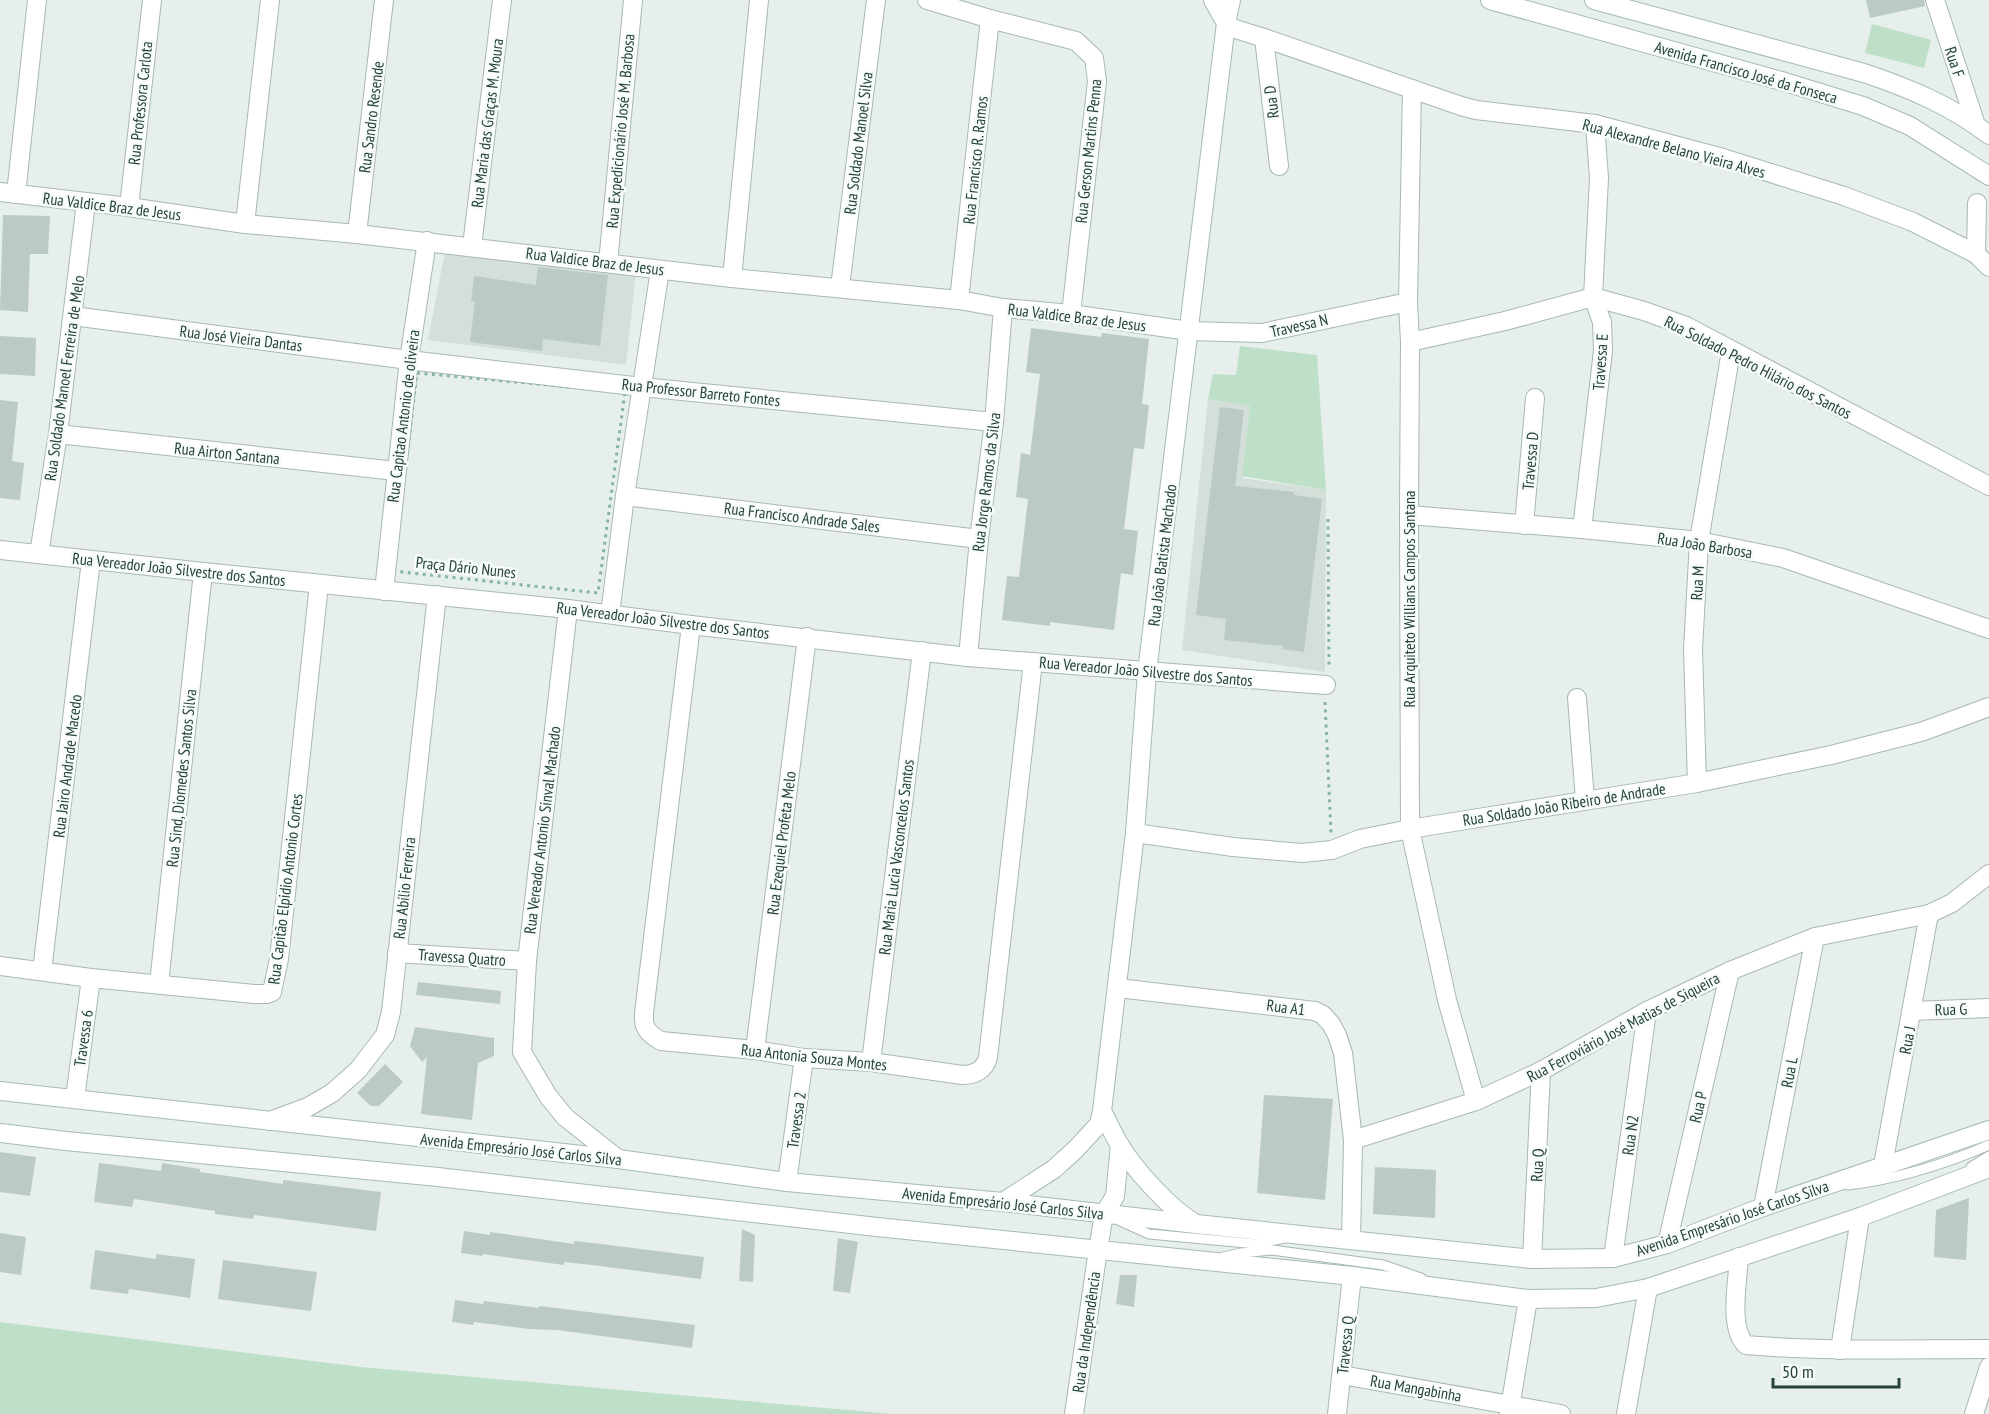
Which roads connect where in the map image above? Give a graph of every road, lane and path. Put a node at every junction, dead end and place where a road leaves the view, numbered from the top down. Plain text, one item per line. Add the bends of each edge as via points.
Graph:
1 (37, 0) edge
2 (152, 0) edge
3 (270, 0) edge
4 (384, 0) edge
5 (502, 0) edge
6 (633, 0) edge
7 (759, 0) edge
8 (876, 0) edge
9 (1213, 0) edge
10 (1231, 0) edge
11 (1490, 0) edge
12 (1594, 0) edge
13 (1935, 0) edge
14 (937, 1) edge
15 (990, 19) junction
16 (1226, 25) junction
17 (1264, 38) junction
18 (1412, 89) junction
19 (1595, 124) junction
20 (1982, 130) edge
21 (1279, 166) dead end
22 (1989, 176) edge
23 (8, 193) edge
24 (86, 202) junction
25 (1977, 204) dead end
26 (129, 207) junction
27 (245, 224) junction
28 (357, 234) junction
29 (427, 241) junction
30 (472, 246) junction
31 (1976, 254) junction
32 (608, 262) junction
33 (1989, 267) edge
34 (660, 270) junction
35 (732, 278) junction
36 (840, 287) junction
37 (1593, 297) junction
38 (959, 300) junction
39 (1408, 302) junction
40 (1003, 308) junction
41 (1071, 315) junction
42 (73, 316) junction
43 (1189, 331) junction
44 (1410, 342) junction
45 (1731, 351) junction
46 (409, 360) junction
47 (634, 389) junction
48 (1535, 398) dead end
49 (994, 422) junction
50 (58, 434) junction
51 (396, 471) junction
52 (1989, 486) edge
53 (625, 496) junction
54 (1409, 515) junction
55 (1524, 525) junction
56 (1582, 529) junction
57 (979, 539) junction
58 (1699, 541) junction
59 (0, 550) edge
60 (39, 554) junction
61 (92, 560) junction
62 (203, 572) junction
63 (319, 584) junction
64 (384, 591) junction
65 (437, 595) junction
66 (568, 609) junction
67 (610, 614) junction
68 (691, 625) junction
69 (1989, 629) edge
70 (807, 637) junction
71 (922, 651) junction
72 (968, 657) junction
73 (1033, 662) junction
74 (1147, 672) junction
75 (1326, 685) dead end
76 (1577, 698) dead end
77 (1989, 707) edge
78 (1697, 783) junction
79 (1585, 800) junction
80 (1410, 829) junction
81 (1135, 833) junction
82 (1989, 874) edge
83 (1929, 914) junction
84 (1815, 937) junction
85 (397, 953) junction
86 (527, 961) junction
87 (0, 966) edge
88 (42, 971) junction
89 (1730, 971) junction
90 (91, 978) junction
91 (159, 984) junction
92 (1118, 988) junction
93 (1989, 1008) edge
94 (1647, 1011) junction
95 (1912, 1011) junction
96 (755, 1050) junction
97 (804, 1058) junction
98 (871, 1062) junction
99 (1541, 1071) junction
100 (1, 1092) edge
101 (75, 1098) junction
102 (1476, 1101) junction
103 (1101, 1117) junction
104 (270, 1121) junction
105 (1989, 1130) edge
106 (0, 1133) edge
107 (1353, 1140) junction
108 (1120, 1145) junction
109 (1989, 1145) edge
110 (1989, 1156) edge
111 (618, 1159) junction
112 (1883, 1165) junction
113 (1989, 1168) edge
114 (787, 1182) junction
115 (1944, 1185) junction
116 (1814, 1189) junction
117 (1003, 1202) junction
118 (1763, 1207) junction
119 (1104, 1214) junction
120 (1860, 1217) junction
121 (1196, 1224) junction
122 (1302, 1235) junction
123 (1351, 1240) junction
124 (1667, 1244) junction
125 (1098, 1250) junction
126 (1739, 1257) junction
127 (1613, 1258) junction
128 (1532, 1259) junction
129 (1209, 1261) junction
130 (1352, 1276) junction
131 (1648, 1288) junction
132 (1457, 1290) junction
133 (1528, 1299) junction
134 (1989, 1349) edge
135 (1840, 1350) junction
136 (1989, 1367) edge
137 (1342, 1375) junction
138 (1510, 1409) edge
139 (1074, 1414) edge
140 (1337, 1414) edge
141 (1562, 1414) edge
142 (1626, 1414) edge
143 (1974, 1414) edge

1 - 23 street
2 - 26 street, Rua Professora Carlota
3 - 27 street
4 - 28 street, Rua Sandro Resende
5 - 30 street, Rua Maria das Graças M. Moura
6 - 32 street, Rua Expedicionário José M. Barbosa
7 - 35 street
8 - 36 street, Rua Soldado Manoel Silva
9 - 16 street
10 - 16 street, Rua João Batista Machado
11 - 22 street, Avenida Francisco José da Fonseca via 1863,106 1911,126
12 - 20 street, Avenida Francisco José da Fonseca via 1907,87
13 - 20 street, Rua F
14 - 15 street, Rua Gerson Martins Penna
15 - 38 street, Rua Francisco R. Ramos
15 - 41 street, Rua Gerson Martins Penna via 1076,41 1094,58 1097,81
16 - 17 street, Rua Alexandre Belano Vieira Alves
16 - 43 street, Rua João Batista Machado
17 - 18 street, Rua Alexandre Belano Vieira Alves
17 - 21 street, Rua D
18 - 19 street, Rua Alexandre Belano Vieira Alves via 1476,110
18 - 39 street, Rua Arquiteto Willians Campos Santana
19 - 31 street, Rua Alexandre Belano Vieira Alves via 1844,196 1913,222
19 - 37 street, Travessa E via 1599,178
23 - 24 street, Rua Valdice Braz de Jesus
24 - 26 street, Rua Valdice Braz de Jesus
24 - 42 street, Rua Soldado Manoel Ferreira de Melo
25 - 31 street
26 - 27 street, Rua Valdice Braz de Jesus
27 - 28 street, Rua Valdice Braz de Jesus
28 - 29 street, Rua Valdice Braz de Jesus
29 - 30 street, Rua Valdice Braz de Jesus
29 - 46 street, Rua Capitao Antonio de oliveira
30 - 32 street, Rua Valdice Braz de Jesus
31 - 33 street, Rua Alexandre Belano Vieira Alves
32 - 34 street, Rua Valdice Braz de Jesus
34 - 35 street, Rua Valdice Braz de Jesus
34 - 47 street
35 - 36 street, Rua Valdice Braz de Jesus
36 - 38 street, Rua Valdice Braz de Jesus
37 - 44 street
37 - 45 street, Rua Soldado Pedro Hilário dos Santos via 1686,326
37 - 56 street, Travessa E via 1602,322 1603,351
38 - 40 street, Rua Valdice Braz de Jesus
39 - 43 street, Travessa N via 1262,333
39 - 44 street, Rua Arquiteto Willians Campos Santana
40 - 41 street, Rua Valdice Braz de Jesus
40 - 49 street, Rua Jorge Ramos da Silva
41 - 43 street, Rua Valdice Braz de Jesus
42 - 46 street, Rua José Vieira Dantas
42 - 50 street, Rua Soldado Manoel Ferreira de Melo
43 - 74 street, Rua João Batista Machado
44 - 54 street, Rua Arquiteto Willians Campos Santana
45 - 52 street, Rua Soldado Pedro Hilário dos Santos
45 - 58 street, Rua M
46 - 47 street, Rua Professor Barreto Fontes
46 - 51 street, Rua Capitao Antonio de oliveira
47 - 47 path, Praça Dário Nunes via 598,593 393,571 417,373
47 - 49 street, Rua Professor Barreto Fontes
47 - 53 street
48 - 55 street, Travessa D
49 - 57 street, Rua Jorge Ramos da Silva
50 - 51 street, Rua Airton Santana
50 - 60 street, Rua Soldado Manoel Ferreira de Melo
51 - 64 street, Rua Capitao Antonio de oliveira
53 - 57 street, Rua Francisco Andrade Sales
53 - 67 street
54 - 55 street, Rua João Barbosa
54 - 80 street, Rua Arquiteto Willians Campos Santana
55 - 56 street, Rua João Barbosa
56 - 58 street, Rua João Barbosa
57 - 72 street, Rua Jorge Ramos da Silva
58 - 69 street, Rua João Barbosa via 1783,558
58 - 78 street, Rua M via 1693,649
59 - 60 street, Rua Vereador João Silvestre dos Santos
60 - 61 street, Rua Vereador João Silvestre dos Santos
61 - 62 street, Rua Vereador João Silvestre dos Santos
61 - 88 street, Rua Jairo Andrade Macedo
62 - 63 street, Rua Vereador João Silvestre dos Santos
62 - 91 street, Rua Sind, Diomedes Santos Silva
63 - 64 street, Rua Vereador João Silvestre dos Santos
63 - 91 street, Rua Capitão Elpidio Antonio Cortes via 274,989 267,994
64 - 65 street, Rua Vereador João Silvestre dos Santos
65 - 66 street, Rua Vereador João Silvestre dos Santos
65 - 85 street, Rua Abílio Ferreira
66 - 67 street, Rua Vereador João Silvestre dos Santos
66 - 86 street, Rua Vereador Antonio Sinval Machado
67 - 68 street, Rua Vereador João Silvestre dos Santos
68 - 70 street, Rua Vereador João Silvestre dos Santos
68 - 96 street, Rua Antonia Souza Montes via 644,1029 661,1041
70 - 71 street, Rua Vereador João Silvestre dos Santos
70 - 96 street, Rua Ezequiel Profeta Melo
71 - 72 street, Rua Vereador João Silvestre dos Santos
71 - 98 street, Rua Maria Lucia Vasconcelos Santos
72 - 73 street, Rua Vereador João Silvestre dos Santos
73 - 74 street, Rua Vereador João Silvestre dos Santos
73 - 98 street, Rua Antonia Souza Montes via 987,1063 980,1070 962,1075
74 - 75 street, Rua Vereador João Silvestre dos Santos
74 - 81 street, Rua João Batista Machado
76 - 79 street
77 - 78 street, Rua Soldado João Ribeiro de Andrade via 1921,732
78 - 79 street, Rua Soldado João Ribeiro de Andrade
79 - 80 street, Rua Soldado João Ribeiro de Andrade
80 - 81 street, Rua Soldado João Ribeiro de Andrade via 1360,839 1332,850 1302,853
80 - 102 street, Rua Arquiteto Willians Campos Santana via 1447,1000
81 - 92 street, Rua João Batista Machado
82 - 83 street, Rua Ferroviário José Matias de Siqueira via 1952,903
83 - 84 street, Rua Ferroviário José Matias de Siqueira
83 - 95 street, Rua J
84 - 89 street, Rua Ferroviário José Matias de Siqueira
84 - 118 street, Rua L
85 - 86 street, Travessa Quatro
85 - 104 street, Rua Abílio Ferreira via 392,1012 385,1035 358,1070 332,1093
86 - 111 street, Rua Vereador Antonio Sinval Machado via 522,1052 565,1117
87 - 88 street, Rua Capitão Elpidio Antonio Cortes
88 - 90 street, Rua Capitão Elpidio Antonio Cortes
89 - 94 street, Rua Ferroviário José Matias de Siqueira
89 - 124 street, Rua P
90 - 91 street, Rua Capitão Elpidio Antonio Cortes
90 - 101 street, Travessa 6
92 - 103 street, Rua João Batista Machado
92 - 107 street, Rua A1 via 1323,1015 1337,1035 1343,1053
93 - 95 street, Rua G
94 - 99 street, Rua Ferroviário José Matias de Siqueira
94 - 127 street, Rua N2
95 - 112 street, Rua J
96 - 97 street, Rua Antonia Souza Montes
97 - 98 street, Rua Antonia Souza Montes
97 - 114 street, Travessa 2
99 - 102 street, Rua Ferroviário José Matias de Siqueira
99 - 128 street, Rua Q
100 - 101 street, Avenida Empresário José Carlos Silva
101 - 104 street, Avenida Empresário José Carlos Silva
102 - 107 street, Rua Ferroviário José Matias de Siqueira
103 - 108 street
103 - 117 street via 1076,1149
104 - 111 street, Avenida Empresário José Carlos Silva
105 - 112 street, Avenida Empresário José Carlos Silva
106 - 125 street
107 - 123 street
108 - 119 street, Rua da Independência via 1115,1196
108 - 121 street via 1145,1178 1180,1214
109 - 116 lane via 1892,1179
110 - 115 lane
111 - 114 street, Avenida Empresário José Carlos Silva
112 - 116 street, Avenida Empresário José Carlos Silva
113 - 115 street
114 - 117 street, Avenida Empresário José Carlos Silva
115 - 120 street
116 - 118 street, Avenida Empresário José Carlos Silva
117 - 119 street, Avenida Empresário José Carlos Silva
118 - 124 street, Avenida Empresário José Carlos Silva
119 - 121 street, Avenida Empresário José Carlos Silva
119 - 122 lane via 1149,1234 1257,1244
119 - 125 street, Rua da Independência
120 - 126 street
120 - 135 street
121 - 122 street, Avenida Empresário José Carlos Silva
122 - 123 street, Avenida Empresário José Carlos Silva
123 - 128 street, Avenida Empresário José Carlos Silva
124 - 127 street, Avenida Empresário José Carlos Silva
125 - 129 street
125 - 139 street, Rua da Independência
126 - 131 street
126 - 135 street via 1735,1320 1740,1339 1746,1345
127 - 128 street, Avenida Empresário José Carlos Silva
129 - 130 street
129 - 132 lane via 1272,1250 1383,1265
130 - 132 street
130 - 137 street, Travessa Q
131 - 133 street via 1596,1298
131 - 142 street
132 - 133 street
133 - 138 street
134 - 135 street
136 - 143 street
137 - 138 street, Rua Mangabinha
137 - 140 street, Travessa Q
138 - 141 street, Rua Mangabinha

